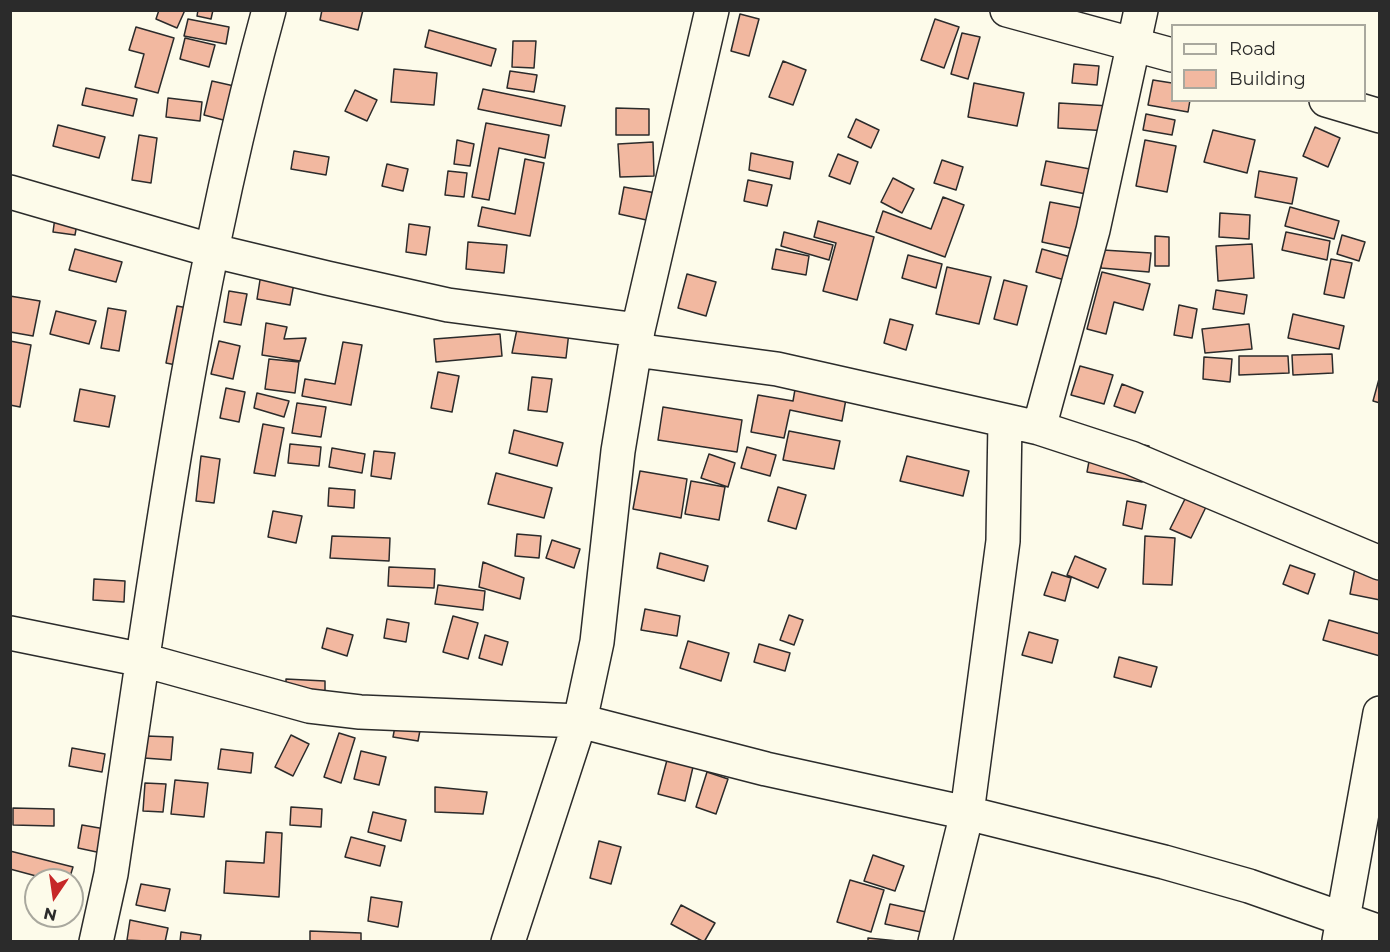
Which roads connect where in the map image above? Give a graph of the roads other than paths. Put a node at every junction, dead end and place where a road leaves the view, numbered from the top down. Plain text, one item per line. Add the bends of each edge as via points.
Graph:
1 (269, 10) edge
2 (712, 10) edge
3 (1007, 10) edge
4 (1141, 10) edge
5 (1133, 43) junction
6 (1171, 54) edge
7 (1333, 102) edge
8 (1380, 116) edge
9 (10, 192) edge
10 (210, 250) junction
11 (637, 340) junction
12 (1005, 420) junction
13 (1039, 428) junction
14 (1380, 563) edge
15 (10, 633) edge
16 (143, 660) junction
17 (1380, 712) edge
18 (580, 721) junction
19 (967, 813) junction
20 (1341, 931) edge
21 (1380, 932) edge
22 (96, 942) edge
23 (508, 942) edge
24 (935, 942) edge

1 - 10 street
2 - 11 street
3 - 5 street
4 - 5 street
5 - 6 street
5 - 13 street via 1093,230
7 - 8 street
9 - 10 street
10 - 11 street via 448,305
10 - 16 street
11 - 12 street
11 - 18 street via 618,451 597,642
12 - 13 street
12 - 19 street via 1003,542
13 - 14 street via 1131,458
15 - 16 street
16 - 18 street via 309,705 360,712
16 - 22 street via 111,874
17 - 20 street
18 - 19 street via 766,769
18 - 23 street
19 - 20 street via 1249,886
19 - 24 street
20 - 21 street

